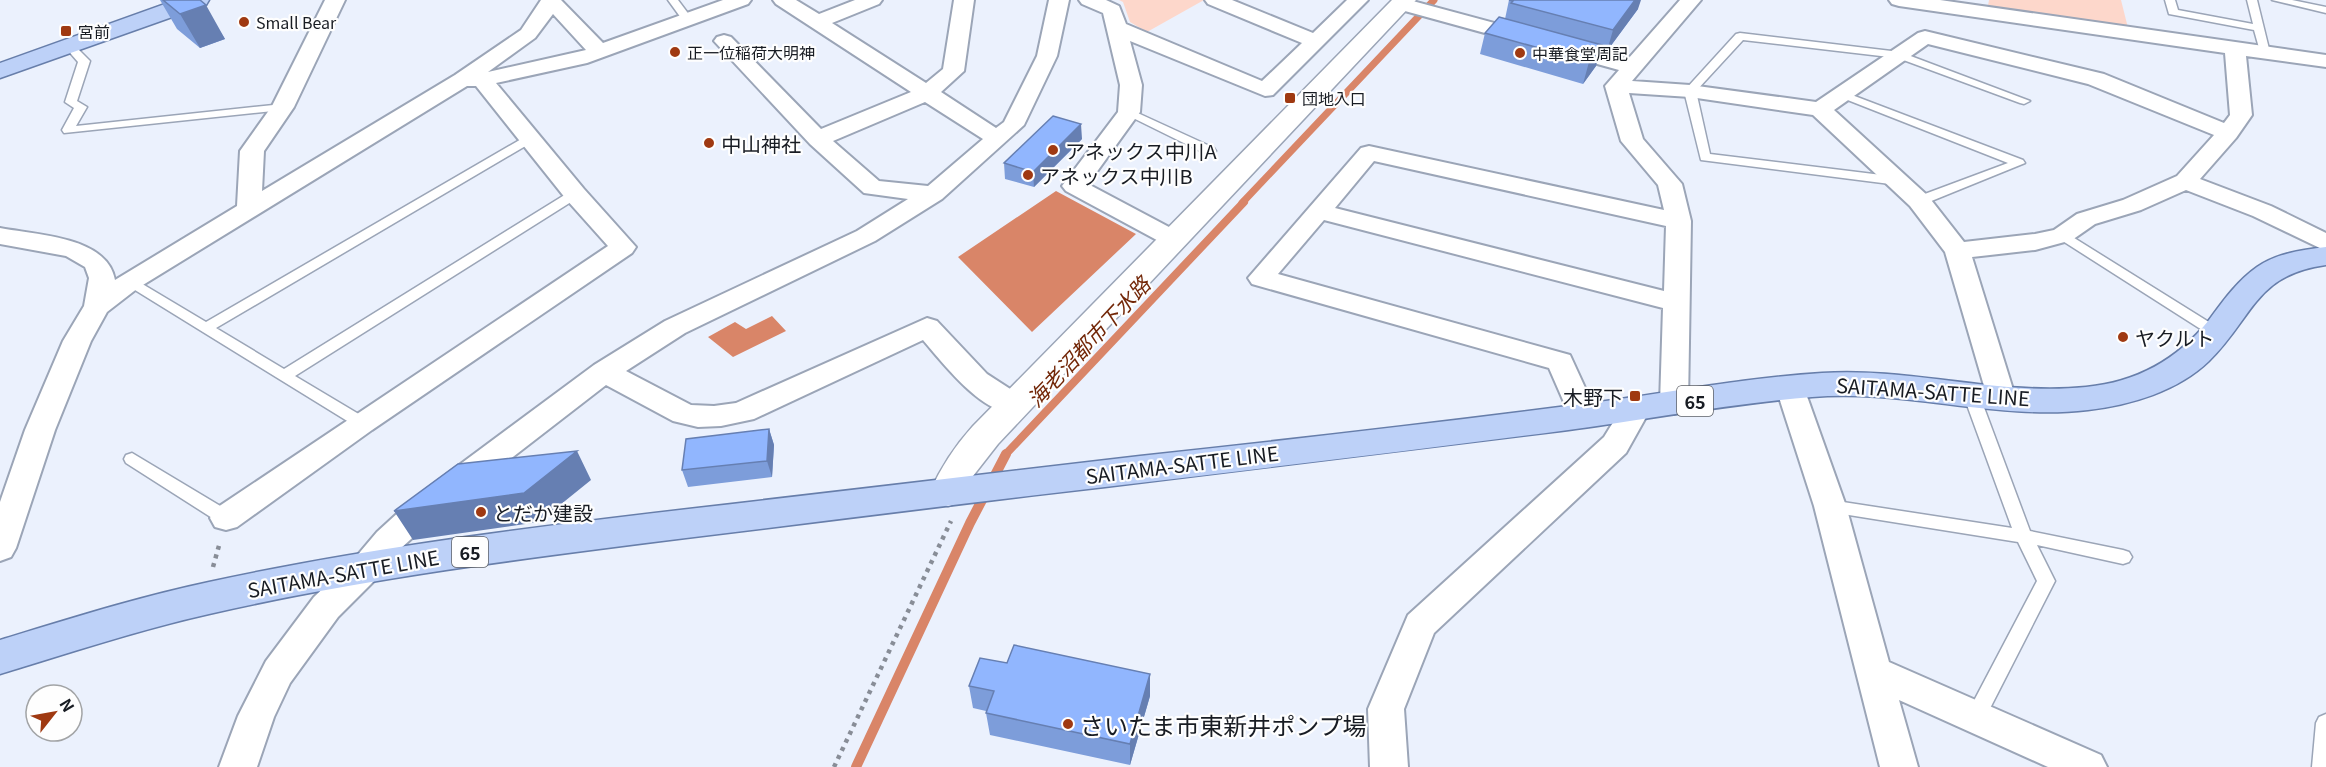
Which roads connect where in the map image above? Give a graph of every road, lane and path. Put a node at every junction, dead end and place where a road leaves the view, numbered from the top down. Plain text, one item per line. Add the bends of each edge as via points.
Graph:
1 (175, 0) edge
2 (198, 0) edge
3 (673, 0) edge
4 (741, 0) edge
5 (783, 0) edge
6 (872, 0) edge
7 (964, 0) edge
8 (1059, 0) edge
9 (1089, 0) edge
10 (1215, 0) edge
11 (1358, 0) edge
12 (1691, 0) edge
13 (1899, 0) edge
14 (2170, 0) edge
15 (2252, 0) edge
16 (2277, 0) edge
17 (338, 1) edge
18 (552, 1) edge
19 (1406, 3) edge
20 (1974, 5) edge
21 (2326, 10) edge
22 (688, 20) junction
23 (817, 22) junction
24 (1118, 28) junction
25 (2259, 28) junction
26 (724, 40) dead end
27 (1315, 41) junction
28 (70, 47) junction
29 (2235, 49) junction
30 (600, 52) junction
31 (2265, 53) junction
32 (1900, 55) junction
33 (0, 61) edge
34 (2326, 61) edge
35 (1632, 67) junction
36 (0, 71) edge
37 (472, 80) junction
38 (1616, 86) junction
39 (1690, 91) junction
40 (927, 93) junction
41 (1844, 95) junction
42 (2024, 101) dead end
43 (283, 106) junction
44 (1820, 109) junction
45 (1128, 112) junction
46 (2228, 133) junction
47 (530, 138) junction
48 (997, 138) junction
49 (818, 140) junction
50 (1210, 151) dead end
51 (1898, 181) junction
52 (2185, 181) junction
53 (575, 194) junction
54 (933, 194) junction
55 (1918, 201) junction
56 (249, 209) junction
57 (1318, 212) junction
58 (1679, 221) junction
59 (2063, 235) junction
60 (0, 236) edge
61 (1174, 240) junction
62 (2326, 243) edge
63 (1957, 251) junction
64 (2326, 256) edge
65 (129, 282) junction
66 (1675, 302) junction
67 (97, 306) junction
68 (206, 328) junction
69 (2215, 332) junction
70 (604, 372) junction
71 (285, 376) junction
72 (1790, 387) junction
73 (1986, 395) junction
74 (1674, 404) junction
75 (1014, 405) junction
76 (1635, 410) junction
77 (1583, 416) junction
78 (362, 423) junction
79 (132, 459) dead end
80 (13, 473) edge
81 (964, 490) junction
82 (1830, 506) junction
83 (226, 518) junction
84 (2024, 536) junction
85 (0, 548) edge
86 (2123, 557) dead end
87 (367, 567) junction
88 (204, 599) junction
89 (0, 657) edge
90 (1872, 671) junction
91 (1976, 716) junction
92 (2326, 723) edge
93 (238, 767) edge
94 (834, 767) edge
95 (1389, 767) edge
96 (1899, 767) edge
97 (2088, 767) edge
98 (2322, 767) edge

1 - 33 main road
2 - 28 main road
3 - 22 lane
4 - 22 street
5 - 23 street
6 - 23 street
7 - 40 street via 952,71
8 - 48 street via 1047,56 1013,125
9 - 24 street via 1112,10
10 - 27 street
11 - 27 street
12 - 35 street
13 - 20 street
14 - 25 lane via 2173,12
15 - 25 lane
16 - 21 lane
17 - 43 street
18 - 30 street
18 - 37 street via 528,34
19 - 35 street
19 - 61 street
20 - 29 street
22 - 30 street
23 - 40 street
24 - 27 street via 1265,90
24 - 45 street via 1131,85
25 - 31 lane
26 - 49 street
28 - 36 main road
28 - 43 lane via 84,61 71,102 81,107 68,130
29 - 31 street
29 - 46 street via 2241,116
30 - 37 street
31 - 34 street
32 - 39 lane via 1740,36
32 - 41 street
32 - 42 lane
32 - 46 street via 1925,37 2096,79
35 - 38 street
37 - 47 street
37 - 56 street
38 - 39 street
38 - 58 street via 1632,141 1670,184
39 - 44 street
39 - 51 lane via 1705,157
40 - 48 street
40 - 49 street
41 - 44 street
41 - 55 lane via 2019,163
43 - 56 street via 252,151
44 - 51 street
45 - 50 lane
45 - 61 street via 1074,186
46 - 52 street
47 - 53 street
47 - 68 lane
48 - 54 street
49 - 54 street via 872,188
51 - 55 street
52 - 59 street via 2132,205 2086,219
52 - 62 street via 2262,211
53 - 71 lane
53 - 78 street via 623,247
54 - 70 street via 866,236 675,327
55 - 63 street
56 - 65 street
57 - 58 street via 1369,153
57 - 66 street
57 - 77 street via 1261,278 1560,362
58 - 66 street
59 - 63 street
59 - 69 lane
60 - 67 street via 74,250 96,263 102,278
61 - 75 street
63 - 73 street
64 - 69 main road, SAITAMA-SATTE LINE / 65 via 2278,267 2258,281
65 - 67 street
65 - 68 lane
66 - 74 street
67 - 80 street via 77,341 40,430
68 - 71 lane
69 - 73 main road, SAITAMA-SATTE LINE / 65 via 2196,355 2167,374 2109,396 2061,399
70 - 75 street via 683,414 697,418 720,416 744,412 927,327 981,386
70 - 87 street via 423,509
71 - 78 lane
72 - 73 main road, SAITAMA-SATTE LINE / 65 via 1883,384
72 - 74 main road, SAITAMA-SATTE LINE / 65
72 - 82 street
73 - 84 lane
74 - 76 main road, SAITAMA-SATTE LINE / 65
75 - 81 street via 954,475
76 - 77 main road, SAITAMA-SATTE LINE / 65
76 - 95 street via 1615,446 1420,625 1386,709
77 - 81 main road, SAITAMA-SATTE LINE / 65
78 - 83 street
79 - 83 lane
80 - 85 street
81 - 87 main road, SAITAMA-SATTE LINE / 65
81 - 94 path
82 - 84 lane
82 - 90 street
83 - 88 path
84 - 86 lane
84 - 91 lane via 2046,581
87 - 88 main road, SAITAMA-SATTE LINE / 65
87 - 93 street via 326,607 278,672 256,716
88 - 89 main road, SAITAMA-SATTE LINE / 65
90 - 91 street
90 - 96 street
91 - 97 street
92 - 98 lane

